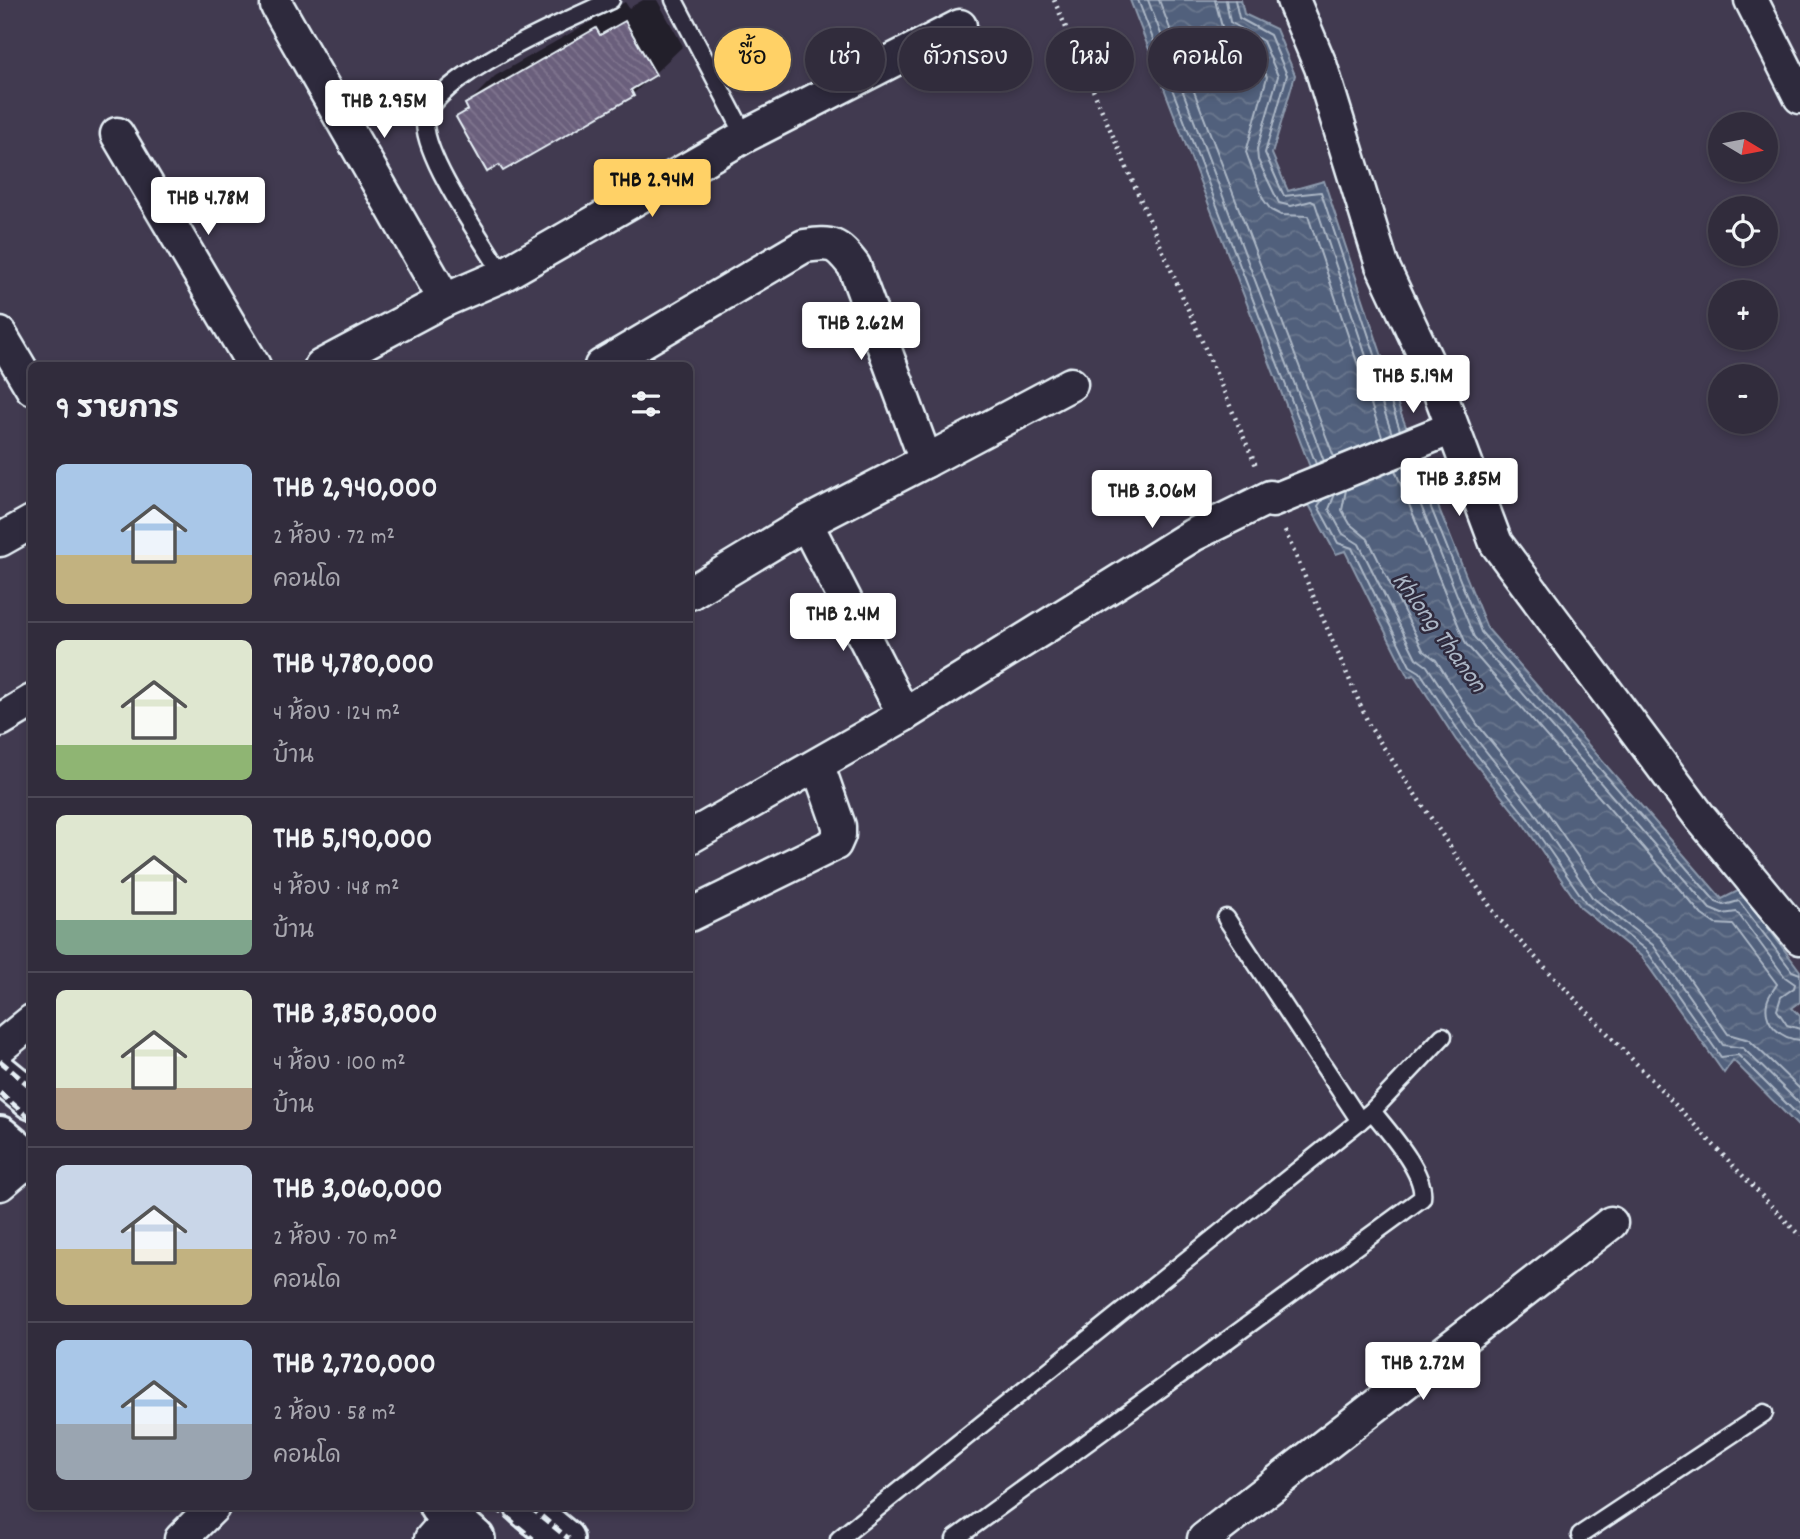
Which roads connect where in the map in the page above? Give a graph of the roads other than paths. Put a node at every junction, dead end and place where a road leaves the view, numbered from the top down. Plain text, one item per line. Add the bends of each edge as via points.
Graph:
1 (611, 0) edge
2 (674, 0) edge
3 (1293, 0) edge
4 (1751, 0) edge
5 (277, 6) dead end
6 (960, 26) dead end
7 (1800, 97) edge
8 (117, 134) dead end
9 (745, 136) junction
10 (503, 275) junction
11 (445, 300) junction
12 (0, 334) edge
13 (252, 362) edge
14 (329, 362) edge
15 (608, 362) edge
16 (28, 381) edge
17 (1071, 384) dead end
18 (1451, 428) junction
19 (926, 461) junction
20 (806, 523) junction
21 (28, 524) edge
22 (0, 540) edge
23 (693, 591) edge
24 (28, 703) edge
25 (904, 715) junction
26 (0, 720) edge
27 (818, 766) junction
28 (693, 835) edge
29 (693, 914) edge
30 (1226, 918) dead end
31 (1800, 938) edge
32 (28, 1024) edge
33 (1443, 1036) dead end
34 (0, 1047) edge
35 (0, 1074) edge
36 (28, 1097) edge
37 (1366, 1116) junction
38 (1611, 1223) dead end
39 (1764, 1413) dead end
40 (210, 1510) edge
41 (529, 1510) edge
42 (1580, 1535) dead end
43 (181, 1539) edge
44 (564, 1539) edge
45 (839, 1539) edge
46 (955, 1539) edge
47 (1204, 1539) edge

1 - 10 lane via 480,65 451,83 430,107 425,121 441,170
2 - 9 lane
3 - 18 street via 1321,67 1382,265 1432,372
4 - 7 street
5 - 11 street
6 - 9 street
8 - 13 street
9 - 10 street
10 - 11 street
11 - 14 street
12 - 16 street
15 - 19 street via 804,246 831,243 854,266
17 - 19 street
18 - 25 street via 1193,535
18 - 31 street via 1496,543 1700,817
19 - 20 street
20 - 23 street
20 - 25 street
21 - 22 street
24 - 26 street
25 - 27 street
27 - 28 street
27 - 29 street via 839,826 835,844
30 - 37 lane
32 - 34 street
33 - 37 lane
35 - 36 main road
37 - 45 lane
37 - 46 lane via 1419,1176 1422,1198
38 - 47 street
39 - 42 lane
40 - 43 street
41 - 44 main road

